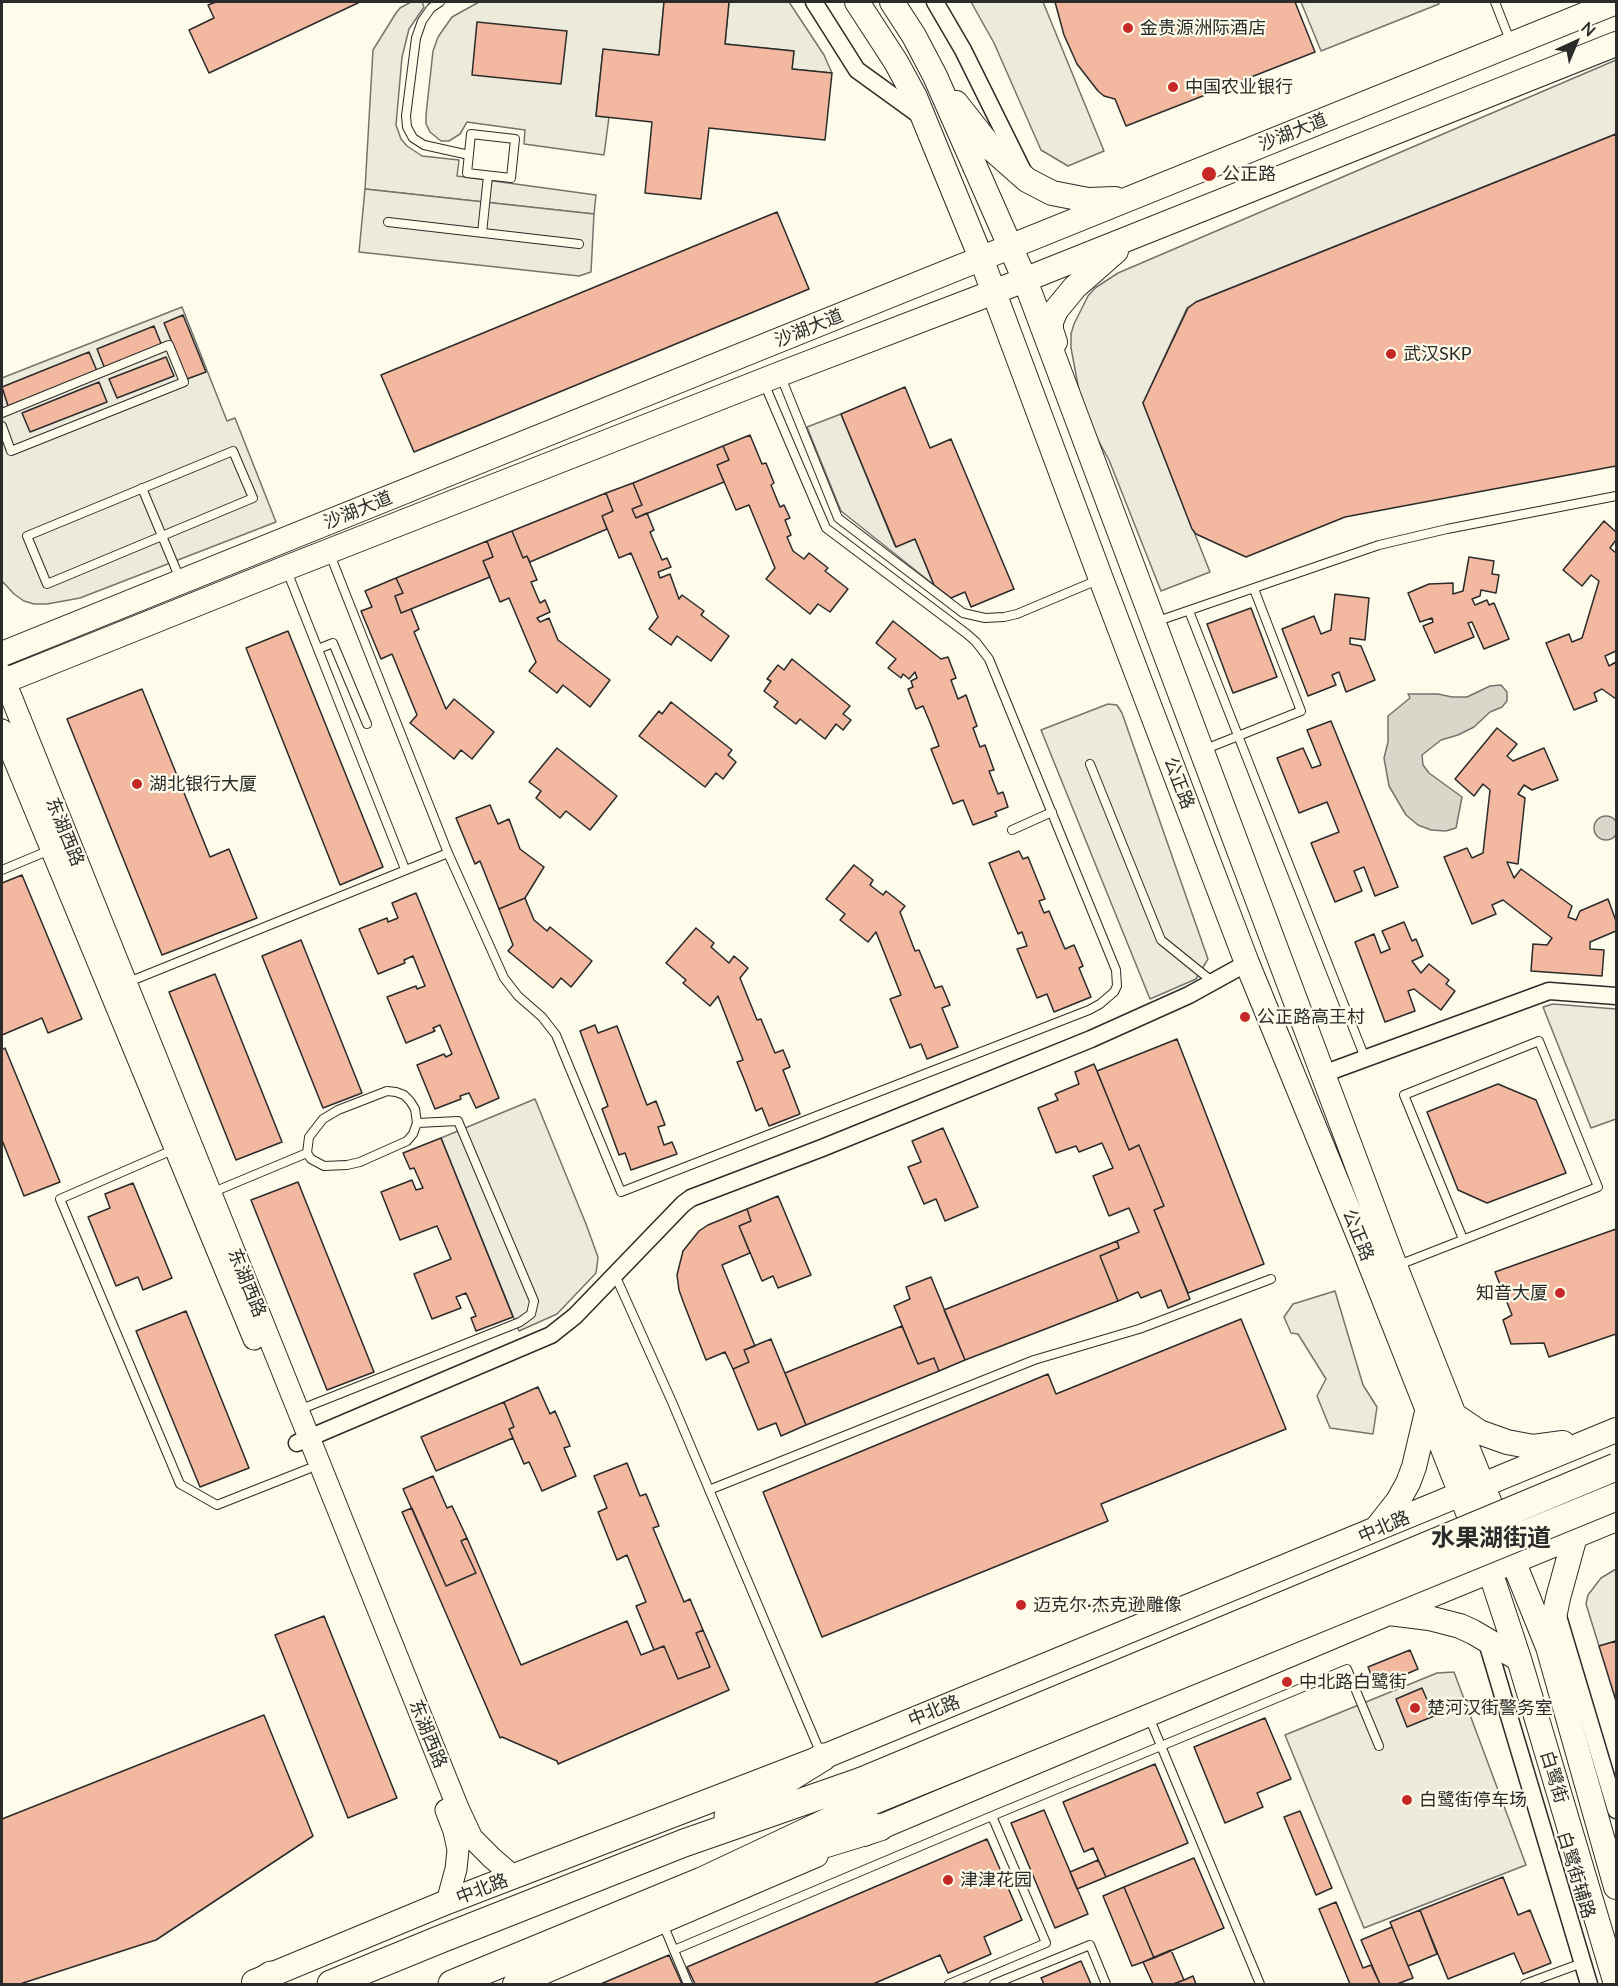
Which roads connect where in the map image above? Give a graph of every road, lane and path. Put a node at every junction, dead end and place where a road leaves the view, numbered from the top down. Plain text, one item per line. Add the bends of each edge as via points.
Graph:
1 (440, 2) edge
2 (814, 2) edge
3 (856, 2) edge
4 (892, 2) edge
5 (935, 2) edge
6 (1495, 2) edge
7 (1605, 5) edge
8 (1617, 44) edge
9 (1512, 45) junction
10 (935, 76) junction
11 (924, 119) junction
12 (469, 155) junction
13 (488, 176) junction
14 (1027, 180) junction
15 (1129, 198) junction
16 (388, 222) dead end
17 (482, 233) junction
18 (1143, 233) junction
19 (579, 244) dead end
20 (1010, 245) junction
21 (981, 258) junction
22 (1025, 280) junction
23 (994, 292) junction
24 (772, 377) junction
25 (1074, 410) junction
26 (2, 413) edge
27 (2, 426) edge
28 (142, 488) junction
29 (1617, 496) edge
30 (162, 536) junction
31 (328, 552) junction
32 (286, 568) junction
33 (1101, 579) junction
34 (181, 582) junction
35 (1254, 589) junction
36 (1189, 610) junction
37 (1153, 622) junction
38 (318, 649) junction
39 (2, 654) edge
40 (2, 679) edge
41 (367, 724) dead end
42 (2, 730) edge
43 (1238, 736) junction
44 (1201, 750) junction
45 (1090, 764) dead end
46 (1052, 812) junction
47 (1012, 830) dead end
48 (51, 850) junction
49 (448, 853) junction
50 (405, 869) junction
51 (2, 870) edge
52 (1247, 963) junction
53 (1213, 982) junction
54 (126, 983) junction
55 (1617, 996) edge
56 (1365, 1058) junction
57 (1323, 1074) junction
58 (417, 1123) junction
59 (175, 1149) junction
60 (307, 1153) junction
61 (210, 1193) junction
62 (1463, 1239) junction
63 (1395, 1266) junction
64 (615, 1275) junction
65 (1271, 1279) dead end
66 (298, 1411) junction
67 (1427, 1412) junction
68 (1454, 1415) junction
69 (1617, 1430) edge
70 (303, 1440) junction
71 (1590, 1440) junction
72 (1617, 1467) edge
73 (308, 1468) junction
74 (709, 1490) junction
75 (1471, 1490) junction
76 (1617, 1497) edge
77 (1617, 1519) edge
78 (1374, 1531) junction
79 (1575, 1536) junction
80 (1513, 1562) junction
81 (1490, 1571) junction
82 (1556, 1609) junction
83 (1389, 1613) junction
84 (1486, 1639) junction
85 (1548, 1647) junction
86 (1519, 1659) junction
87 (1148, 1714) junction
88 (1161, 1745) junction
89 (1379, 1746) dead end
90 (823, 1757) junction
91 (867, 1791) junction
92 (1610, 1805) edge
93 (992, 1816) junction
94 (880, 1827) junction
95 (684, 1843) junction
96 (514, 1876) junction
97 (702, 1881) junction
98 (1617, 1887) edge
99 (447, 1902) junction
100 (657, 1912) junction
101 (674, 1950) junction
102 (1582, 1963) junction
103 (558, 1974) edge
104 (259, 1981) edge
105 (331, 1984) edge
106 (452, 1984) edge
107 (515, 1984) edge
108 (688, 1984) edge
109 (949, 1984) edge
110 (994, 1984) edge
111 (1106, 1984) edge
112 (1260, 1984) edge
113 (1525, 1984) edge
114 (1589, 1984) edge
115 (1617, 1984) edge

1 - 12 lane via 422,21 416,38 407,128 424,145
2 - 11 street via 857,70
3 - 11 main road, 公正路 via 896,62
4 - 10 main road, 公正路
5 - 14 street
6 - 9 lane
7 - 9 main road, 沙湖大道
8 - 18 main road, 沙湖大道
9 - 15 main road, 沙湖大道
10 - 14 main road via 993,150
10 - 20 main road, 公正路
11 - 21 main road, 公正路
12 - 13 lane via 467,173
12 - 13 lane via 471,135 515,139 511,178
13 - 17 lane
14 - 15 main road via 1052,193 1088,200
15 - 20 main road, 沙湖大道
16 - 17 lane
17 - 19 lane
18 - 22 main road, 沙湖大道
18 - 25 main road via 1092,271 1053,315 1051,330 1075,399
20 - 21 main road, 沙湖大道
20 - 22 main road, 公正路
21 - 23 main road, 公正路
21 - 34 main road, 沙湖大道
22 - 23 main road, 沙湖大道
22 - 25 main road, 公正路
23 - 24 main road, 沙湖大道
23 - 33 main road, 公正路
24 - 31 main road, 沙湖大道
24 - 33 lane via 838,518 963,613 985,618 1010,615
24 - 46 lane via 826,528 983,650
25 - 37 main road, 公正路
26 - 27 lane via 169,345 184,382 11,451
28 - 30 lane
28 - 30 lane via 233,451 253,498
28 - 30 lane via 27,536 47,584
29 - 35 lane via 1379,545
30 - 34 lane
31 - 32 main road, 沙湖大道
31 - 49 lane
32 - 38 lane
32 - 40 main road, 沙湖大道
33 - 52 main road, 公正路
34 - 39 main road, 沙湖大道
35 - 36 lane
35 - 43 lane via 1301,711
36 - 37 lane
36 - 43 lane
37 - 44 main road, 公正路
38 - 41 lane via 333,643
38 - 50 lane
40 - 54 street, 东湖西路
42 - 48 street, 东湖西路
43 - 44 lane
43 - 56 lane
44 - 57 main road, 公正路
45 - 53 lane via 1161,940
46 - 47 lane
46 - 49 lane via 1116,970 1117,986 1109,997 1089,1010 621,1192 556,1035 504,978
48 - 51 lane
48 - 59 street, 东湖西路
49 - 50 lane
50 - 54 lane
52 - 53 street
52 - 67 main road, 公正路
53 - 64 street via 1090,1039 691,1198
54 - 61 street, 东湖西路
55 - 56 street via 1549,991
56 - 57 street
57 - 63 main road, 公正路
58 - 60 lane via 407,1141 360,1162 324,1166
58 - 60 lane via 415,1109 404,1095 378,1093 323,1119 309,1137
58 - 66 lane via 458,1120 534,1308 520,1322
59 - 70 street, 东湖西路
59 - 73 lane via 60,1199 180,1484 217,1505
60 - 61 lane
61 - 66 street, 东湖西路
62 - 62 lane via 1598,1187 1539,1041 1404,1095
62 - 63 lane
63 - 68 main road, 公正路
64 - 70 street via 551,1335
64 - 74 lane
65 - 74 lane via 1138,1329 1034,1360
66 - 70 street, 东湖西路
67 - 75 main road, 公正路
67 - 78 main road via 1408,1483
68 - 71 main road via 1479,1432 1507,1442 1533,1446
68 - 75 main road, 公正路
69 - 71 main road, 中北路
70 - 73 street, 东湖西路
70 - 96 street, 东湖西路 via 472,1838
71 - 75 main road, 中北路
72 - 91 main road, 中北路, bridge
73 - 99 street, 东湖西路 via 454,1831 458,1860
74 - 90 lane
75 - 78 main road, 中北路
75 - 80 main road, 公正路
75 - 81 main road, 公正路
76 - 91 main road, 中北路, bridge
77 - 79 main road, 中北路
78 - 90 main road, 中北路
79 - 80 main road, 中北路
79 - 82 main road
80 - 81 main road, 中北路
80 - 85 main road, 白鹭街
81 - 83 main road, 中北路
81 - 86 main road, 白鹭街
82 - 85 main road
82 - 92 street
83 - 84 main road via 1444,1622
83 - 87 main road, 中北路
84 - 86 main road
84 - 102 street, 白鹭街辅路
85 - 92 main road, 白鹭街
86 - 115 main road, 白鹭街
87 - 88 lane
87 - 94 main road, 中北路
88 - 89 lane via 1347,1669
88 - 93 lane
88 - 112 lane
90 - 95 main road
90 - 96 main road, 中北路
91 - 95 main road, 中北路
91 - 97 main road, 中北路
92 - 98 main road, 白鹭街
93 - 101 lane
93 - 109 lane via 1046,1943
94 - 97 main road
94 - 100 main road, 中北路
95 - 105 main road, 中北路
96 - 99 main road, 中北路
97 - 100 main road, 中北路
99 - 104 main road, 中北路
100 - 101 lane
100 - 103 main road, 中北路
100 - 106 main road, 中北路
101 - 108 lane
102 - 113 lane
102 - 114 street, 白鹭街辅路
103 - 107 main road, 中北路
110 - 111 lane via 1090,1945

